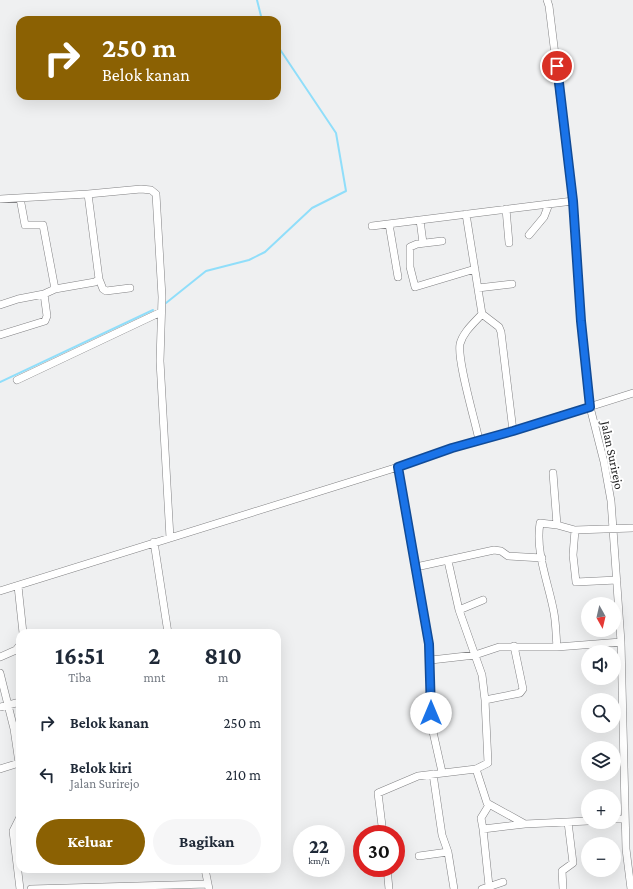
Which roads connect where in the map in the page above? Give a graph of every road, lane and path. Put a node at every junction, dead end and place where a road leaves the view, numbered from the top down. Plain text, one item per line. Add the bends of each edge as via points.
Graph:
1 (549, 2) edge
2 (88, 194) junction
3 (20, 198) junction
4 (0, 199) edge
5 (573, 201) junction
6 (550, 204) junction
7 (506, 209) junction
8 (466, 214) junction
9 (420, 220) junction
10 (389, 224) junction
11 (372, 226) dead end
12 (529, 235) dead end
13 (442, 241) dead end
14 (423, 243) junction
15 (509, 243) dead end
16 (475, 269) junction
17 (398, 277) dead end
18 (99, 279) junction
19 (512, 284) dead end
20 (130, 288) dead end
21 (478, 288) junction
22 (55, 289) junction
23 (44, 294) junction
24 (0, 305) edge
25 (161, 312) junction
26 (482, 314) junction
27 (0, 335) edge
28 (17, 380) dead end
29 (633, 393) edge
30 (590, 407) junction
31 (513, 431) junction
32 (479, 440) junction
33 (398, 467) junction
34 (553, 473) dead end
35 (557, 525) junction
36 (612, 528) junction
37 (633, 528) edge
38 (575, 530) junction
39 (170, 538) junction
40 (154, 542) junction
41 (542, 558) junction
42 (448, 561) junction
43 (416, 567) junction
44 (617, 580) junction
45 (18, 586) junction
46 (0, 591) edge
47 (483, 600) dead end
48 (459, 610) junction
49 (23, 629) edge
50 (167, 629) edge
51 (621, 642) junction
52 (514, 646) junction
53 (557, 647) junction
54 (16, 650) edge
55 (476, 656) junction
56 (0, 657) edge
57 (431, 660) junction
58 (0, 673) edge
59 (485, 700) junction
60 (16, 703) edge
61 (8, 705) junction
62 (0, 707) edge
63 (16, 733) edge
64 (16, 767) edge
65 (0, 769) edge
66 (476, 769) junction
67 (442, 772) junction
68 (433, 774) junction
69 (489, 805) junction
70 (621, 819) edge
71 (625, 819) junction
72 (581, 821) edge
73 (568, 822) junction
74 (16, 824) edge
75 (525, 824) junction
76 (382, 825) edge
77 (483, 829) junction
78 (629, 849) edge
79 (448, 852) junction
80 (16, 855) edge
81 (419, 856) dead end
82 (18, 873) edge
83 (206, 873) edge
84 (388, 877) edge
85 (503, 882) dead end
86 (208, 886) edge
87 (485, 887) edge
88 (20, 889) edge
89 (31, 889) edge
90 (389, 889) edge
91 (454, 889) edge
92 (563, 889) edge
93 (631, 889) edge

1 - 5 street, Jalan Surirejo
2 - 3 street
2 - 18 street
2 - 25 street via 141,189 151,190 156,194
3 - 4 street
3 - 22 street via 25,225 43,225
5 - 6 street
5 - 30 street, Jalan Surirejo
6 - 7 street
6 - 12 street via 544,217
7 - 8 street
7 - 15 street
8 - 9 street
8 - 16 street
9 - 10 street
9 - 14 street
10 - 11 street
10 - 17 street
13 - 14 street
14 - 16 street via 413,245 410,250 412,280 415,286
16 - 21 street
18 - 20 street via 106,291
18 - 22 street via 92,283
19 - 21 street
21 - 26 street
22 - 23 street
23 - 24 street
23 - 27 street via 47,316 45,321
25 - 28 street
25 - 39 street via 160,360
26 - 31 street via 499,327 501,332
26 - 32 street via 464,335 460,345 462,368
29 - 30 street
30 - 31 street
30 - 36 street, Jalan Surirejo via 604,462 611,501
31 - 32 street
32 - 33 street
33 - 39 street
33 - 43 street
34 - 35 street
35 - 38 street
35 - 41 street via 540,523
36 - 37 street
36 - 38 street
36 - 44 street, Jalan Surirejo
38 - 44 street via 573,555 576,582
39 - 40 street
40 - 45 street
40 - 50 street
41 - 42 street via 508,556 494,550
41 - 53 street via 554,613
42 - 43 street
42 - 48 street
43 - 57 street
44 - 51 street, Jalan Surirejo
45 - 46 street
45 - 49 street
47 - 48 street
48 - 55 street
51 - 53 street
51 - 71 street, Jalan Surirejo
52 - 53 street
52 - 55 street via 499,647
52 - 59 street via 523,689 520,693
54 - 56 street
55 - 57 street
55 - 59 street via 482,674
57 - 67 street via 431,723
58 - 61 street
59 - 66 street via 488,763
60 - 61 street
61 - 62 street
61 - 63 street
64 - 65 street
66 - 67 street
66 - 69 street
67 - 68 street
68 - 76 street via 418,776 378,793
68 - 79 street via 442,835
69 - 75 street
69 - 77 street via 481,818
70 - 71 street
71 - 78 street, Jalan Surirejo
72 - 73 street
73 - 75 street
73 - 92 street via 573,863 562,871
74 - 80 street via 13,830
75 - 77 street
77 - 87 street
78 - 93 street, Jalan Surirejo
79 - 81 street
79 - 91 street
82 - 88 street
83 - 86 street
84 - 90 street
85 - 87 street
86 - 89 street

